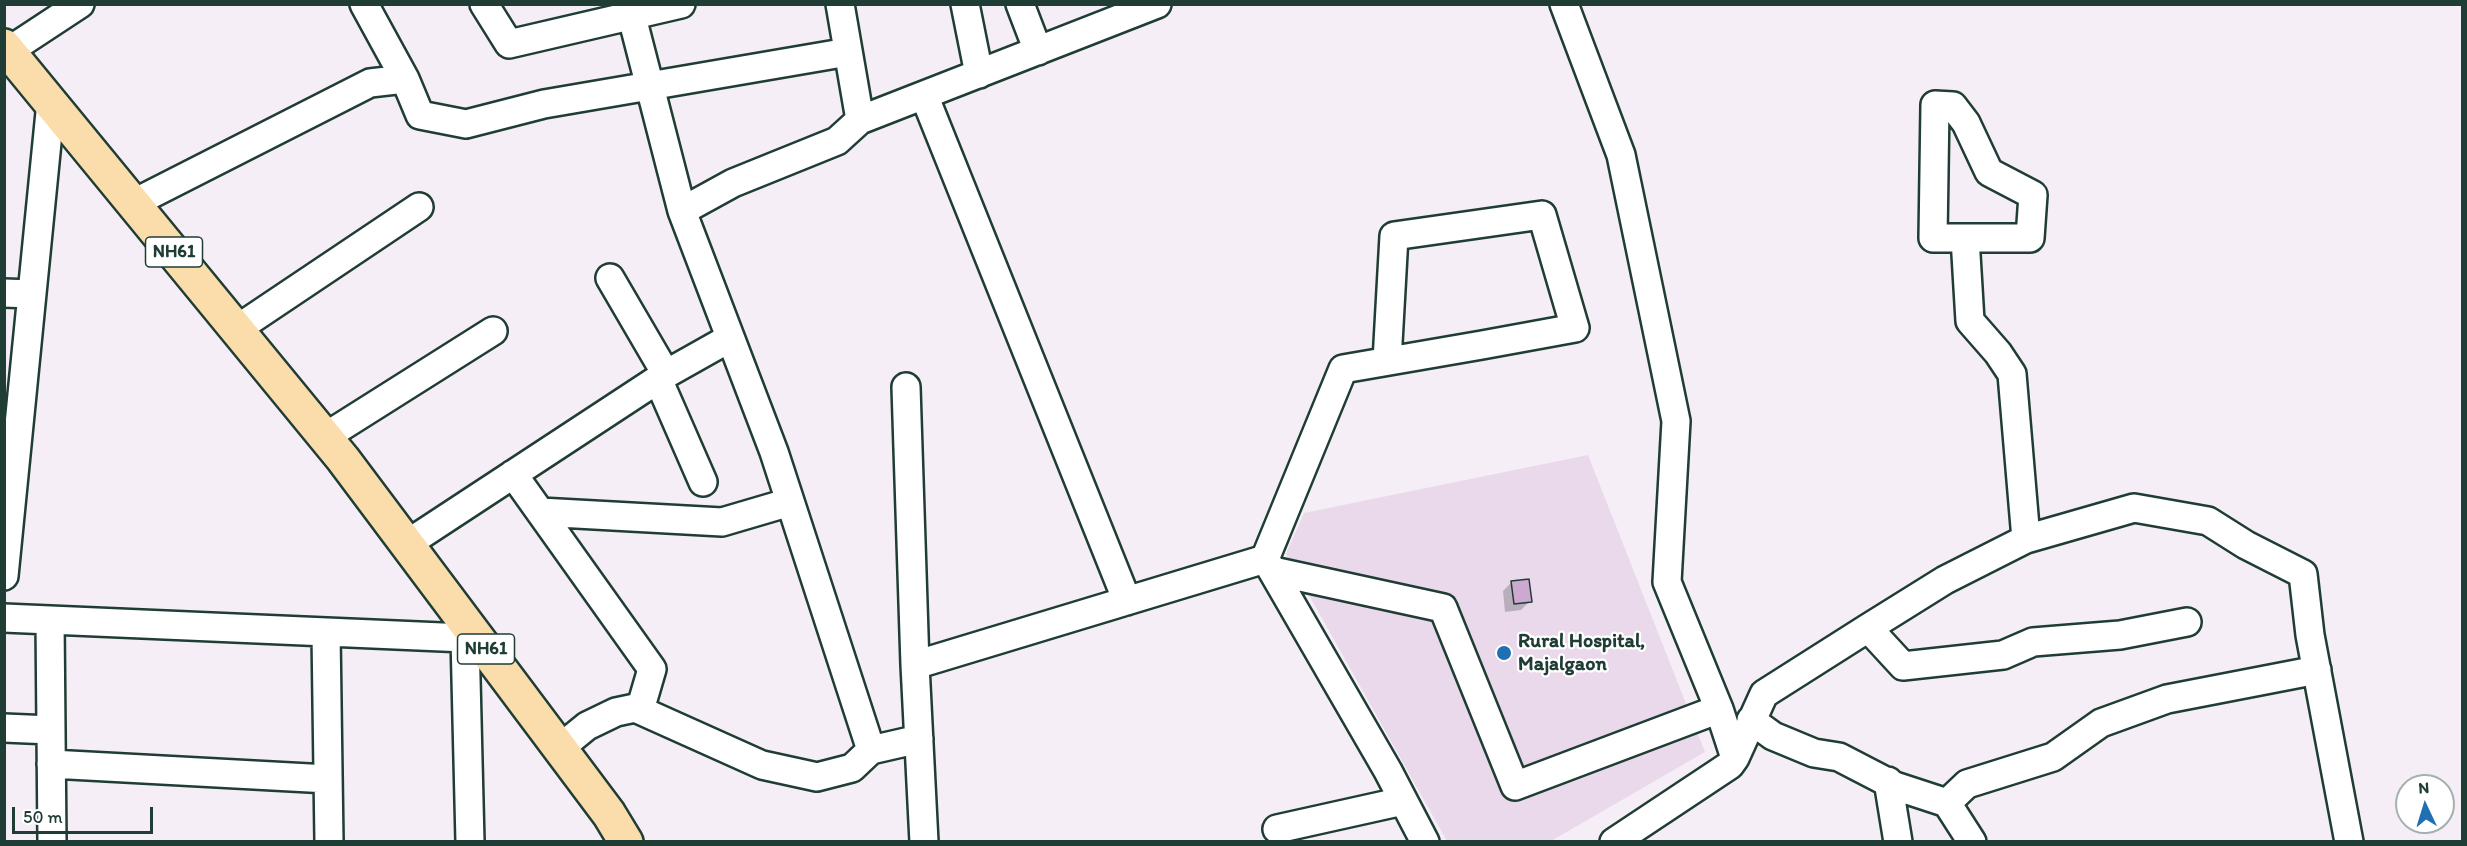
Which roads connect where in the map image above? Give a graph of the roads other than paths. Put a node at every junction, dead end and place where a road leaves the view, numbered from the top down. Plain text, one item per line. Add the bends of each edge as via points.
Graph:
1 (80, 4) edge
2 (364, 4) edge
3 (483, 4) edge
4 (681, 4) edge
5 (840, 4) edge
6 (965, 4) edge
7 (1020, 4) edge
8 (1157, 4) edge
9 (1564, 4) edge
10 (1101, 15) edge
11 (632, 17) junction
12 (6, 51) edge
13 (1038, 51) junction
14 (848, 52) junction
15 (979, 74) junction
16 (405, 79) junction
17 (650, 86) junction
18 (924, 95) junction
19 (51, 102) junction
20 (860, 120) junction
21 (134, 203) junction
22 (418, 207) dead end
23 (682, 211) junction
24 (1965, 238) junction
25 (610, 278) dead end
26 (4, 293) edge
27 (33, 294) junction
28 (237, 328) junction
29 (493, 331) dead end
30 (730, 338) junction
31 (1387, 361) junction
32 (662, 377) junction
33 (906, 387) dead end
34 (325, 437) junction
35 (513, 474) junction
36 (703, 482) dead end
37 (790, 502) junction
38 (540, 512) junction
39 (2026, 539) junction
40 (407, 544) junction
41 (1269, 565) junction
42 (4, 576) edge
43 (1127, 601) junction
44 (4, 618) edge
45 (50, 620) junction
46 (2187, 622) dead end
47 (1868, 628) junction
48 (326, 633) junction
49 (915, 665) junction
50 (2317, 670) junction
51 (1719, 709) junction
52 (639, 710) junction
53 (1751, 720) junction
54 (4, 728) edge
55 (51, 730) junction
56 (919, 739) junction
57 (560, 748) junction
58 (871, 750) junction
59 (1735, 758) junction
60 (51, 764) junction
61 (328, 779) junction
62 (1888, 781) junction
63 (1403, 801) junction
64 (1947, 803) junction
65 (1277, 829) dead end
66 (1424, 841) edge
67 (52, 842) edge
68 (329, 842) edge
69 (470, 842) edge
70 (626, 842) edge
71 (924, 842) edge
72 (1614, 842) edge
73 (1898, 842) edge
74 (1972, 842) edge
75 (2349, 842) edge

1 - 12 street
2 - 16 street
3 - 11 street via 509,45
4 - 11 street
5 - 14 street
6 - 15 street
7 - 13 street
8 - 10 street
9 - 51 street via 1621,154 1676,421 1667,582
10 - 13 street
11 - 17 street
12 - 19 main road, NH61
13 - 15 street
14 - 17 street
14 - 20 street
15 - 18 street
16 - 17 street via 420,115 466,124 544,104
16 - 21 street via 370,83
17 - 23 street
18 - 20 street
18 - 43 street
19 - 21 main road, NH61
19 - 27 street
20 - 23 street via 837,141 733,183
21 - 28 main road, NH61
22 - 28 street
23 - 30 street
24 - 24 street via 2030,238 2033,195 1989,172 1966,123 1953,106 1935,105 1934,238
24 - 39 street via 1970,321 2012,374
25 - 32 street
26 - 27 street
27 - 42 street
28 - 34 main road, NH61
29 - 34 street
30 - 32 street
30 - 37 street
31 - 31 street via 1575,328 1542,216 1394,236
31 - 41 street via 1343,369
32 - 35 street
32 - 36 street
33 - 49 street
34 - 40 main road, NH61
35 - 38 street
35 - 40 street
37 - 38 street via 722,522
37 - 58 street
38 - 52 street via 652,669
39 - 47 street via 1945,580
39 - 50 street via 2134,508 2208,521 2303,574
40 - 57 main road, NH61
41 - 43 street
41 - 51 street via 1443,608 1515,786
41 - 63 street
43 - 49 street
44 - 45 street
45 - 48 street
45 - 55 street
46 - 47 street via 2120,635 2033,642 2002,655 1903,666
47 - 53 street via 1764,694
48 - 61 street
48 - 69 street via 465,638
49 - 56 street
50 - 64 street via 2167,699 2101,723 2053,757 1967,784
50 - 75 street
51 - 59 street
52 - 57 street via 616,711 586,726
52 - 58 street via 762,765 817,777 852,768
53 - 59 street
53 - 62 street via 1773,735 1814,753 1839,757
54 - 55 street
55 - 60 street
56 - 58 street
56 - 71 street
57 - 70 main road, NH61
59 - 72 street
60 - 61 street
60 - 67 street
61 - 68 street
62 - 64 street
62 - 73 street
63 - 65 street
63 - 66 street
64 - 74 street

